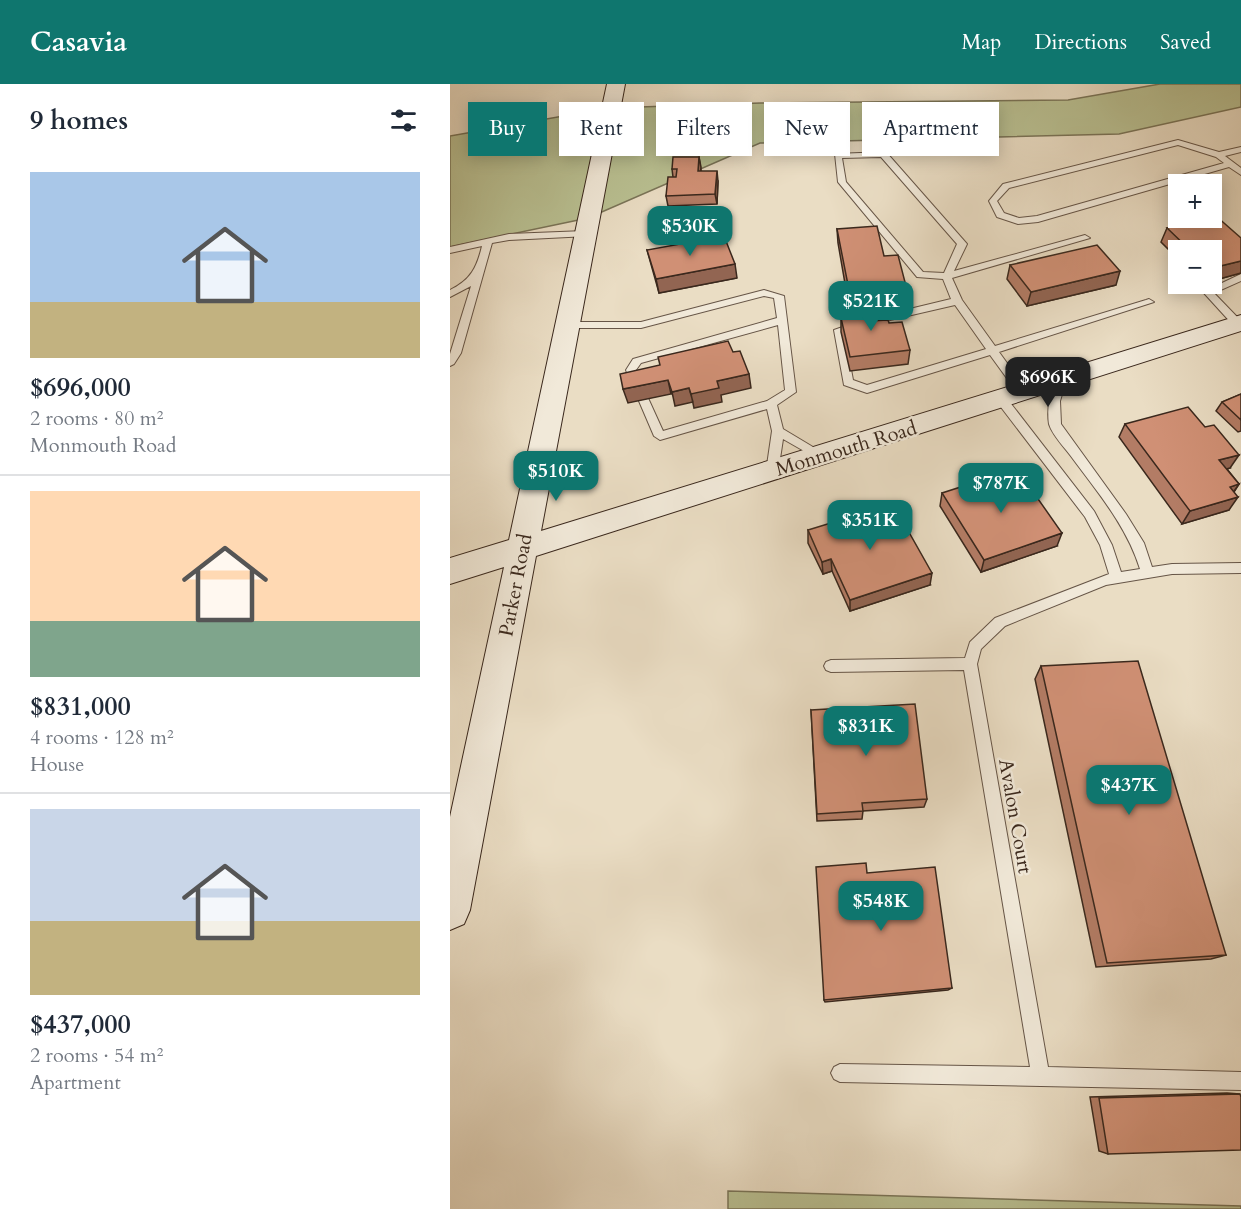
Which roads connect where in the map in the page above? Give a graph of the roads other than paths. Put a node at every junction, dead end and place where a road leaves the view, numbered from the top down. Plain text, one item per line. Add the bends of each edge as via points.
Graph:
1 (616, 84) edge
2 (1241, 149) edge
3 (1219, 155) junction
4 (1230, 164) junction
5 (1241, 172) edge
6 (585, 234) junction
7 (1085, 238) dead end
8 (488, 242) junction
9 (450, 250) edge
10 (480, 271) junction
11 (947, 276) junction
12 (1241, 277) edge
13 (450, 294) edge
14 (957, 301) junction
15 (1149, 302) dead end
16 (782, 320) junction
17 (1240, 324) edge
18 (567, 325) junction
19 (993, 350) junction
20 (450, 362) edge
21 (1061, 381) junction
22 (637, 386) edge
23 (1012, 395) junction
24 (644, 401) edge
25 (771, 404) junction
26 (778, 431) junction
27 (822, 456) junction
28 (772, 472) junction
29 (522, 549) junction
30 (1241, 568) edge
31 (450, 571) edge
32 (1148, 573) junction
33 (1117, 578) junction
34 (970, 664) junction
35 (831, 666) dead end
36 (450, 910) edge
37 (840, 1073) dead end
38 (1041, 1076) junction
39 (1241, 1081) edge

1 - 6 street, Parker Road
2 - 3 lane
3 - 4 lane
3 - 4 lane via 1178,142 1006,186 993,201 1000,215 1018,221 1038,219
4 - 5 lane
6 - 8 lane via 509,237
6 - 18 street, Parker Road
7 - 11 lane
8 - 9 lane
8 - 10 lane
10 - 13 lane via 468,286
10 - 20 lane
11 - 11 lane via 962,244 884,154 838,156 842,182 920,275
11 - 14 lane
12 - 17 lane via 1208,292
14 - 19 lane
14 - 19 lane via 839,330 848,382 867,389
15 - 19 lane
16 - 18 lane via 779,296 764,293 641,324
16 - 22 lane via 637,361 631,370
16 - 25 lane via 791,392
17 - 21 street, Monmouth Road
18 - 29 street, Parker Road
19 - 23 lane
21 - 23 street, Monmouth Road
21 - 32 lane via 1055,425 1122,517 1138,543
23 - 27 street, Monmouth Road
23 - 33 lane via 1089,514 1106,544
24 - 25 lane via 660,436
25 - 26 lane
26 - 27 lane
26 - 28 lane
27 - 28 street, Monmouth Road
28 - 29 street, Monmouth Road
29 - 31 street, Monmouth Road
29 - 36 street, Parker Road
30 - 32 lane
32 - 33 lane
33 - 34 lane via 1000,622 975,646
34 - 35 lane
34 - 38 lane, Avalon Court
37 - 38 lane
38 - 39 lane

